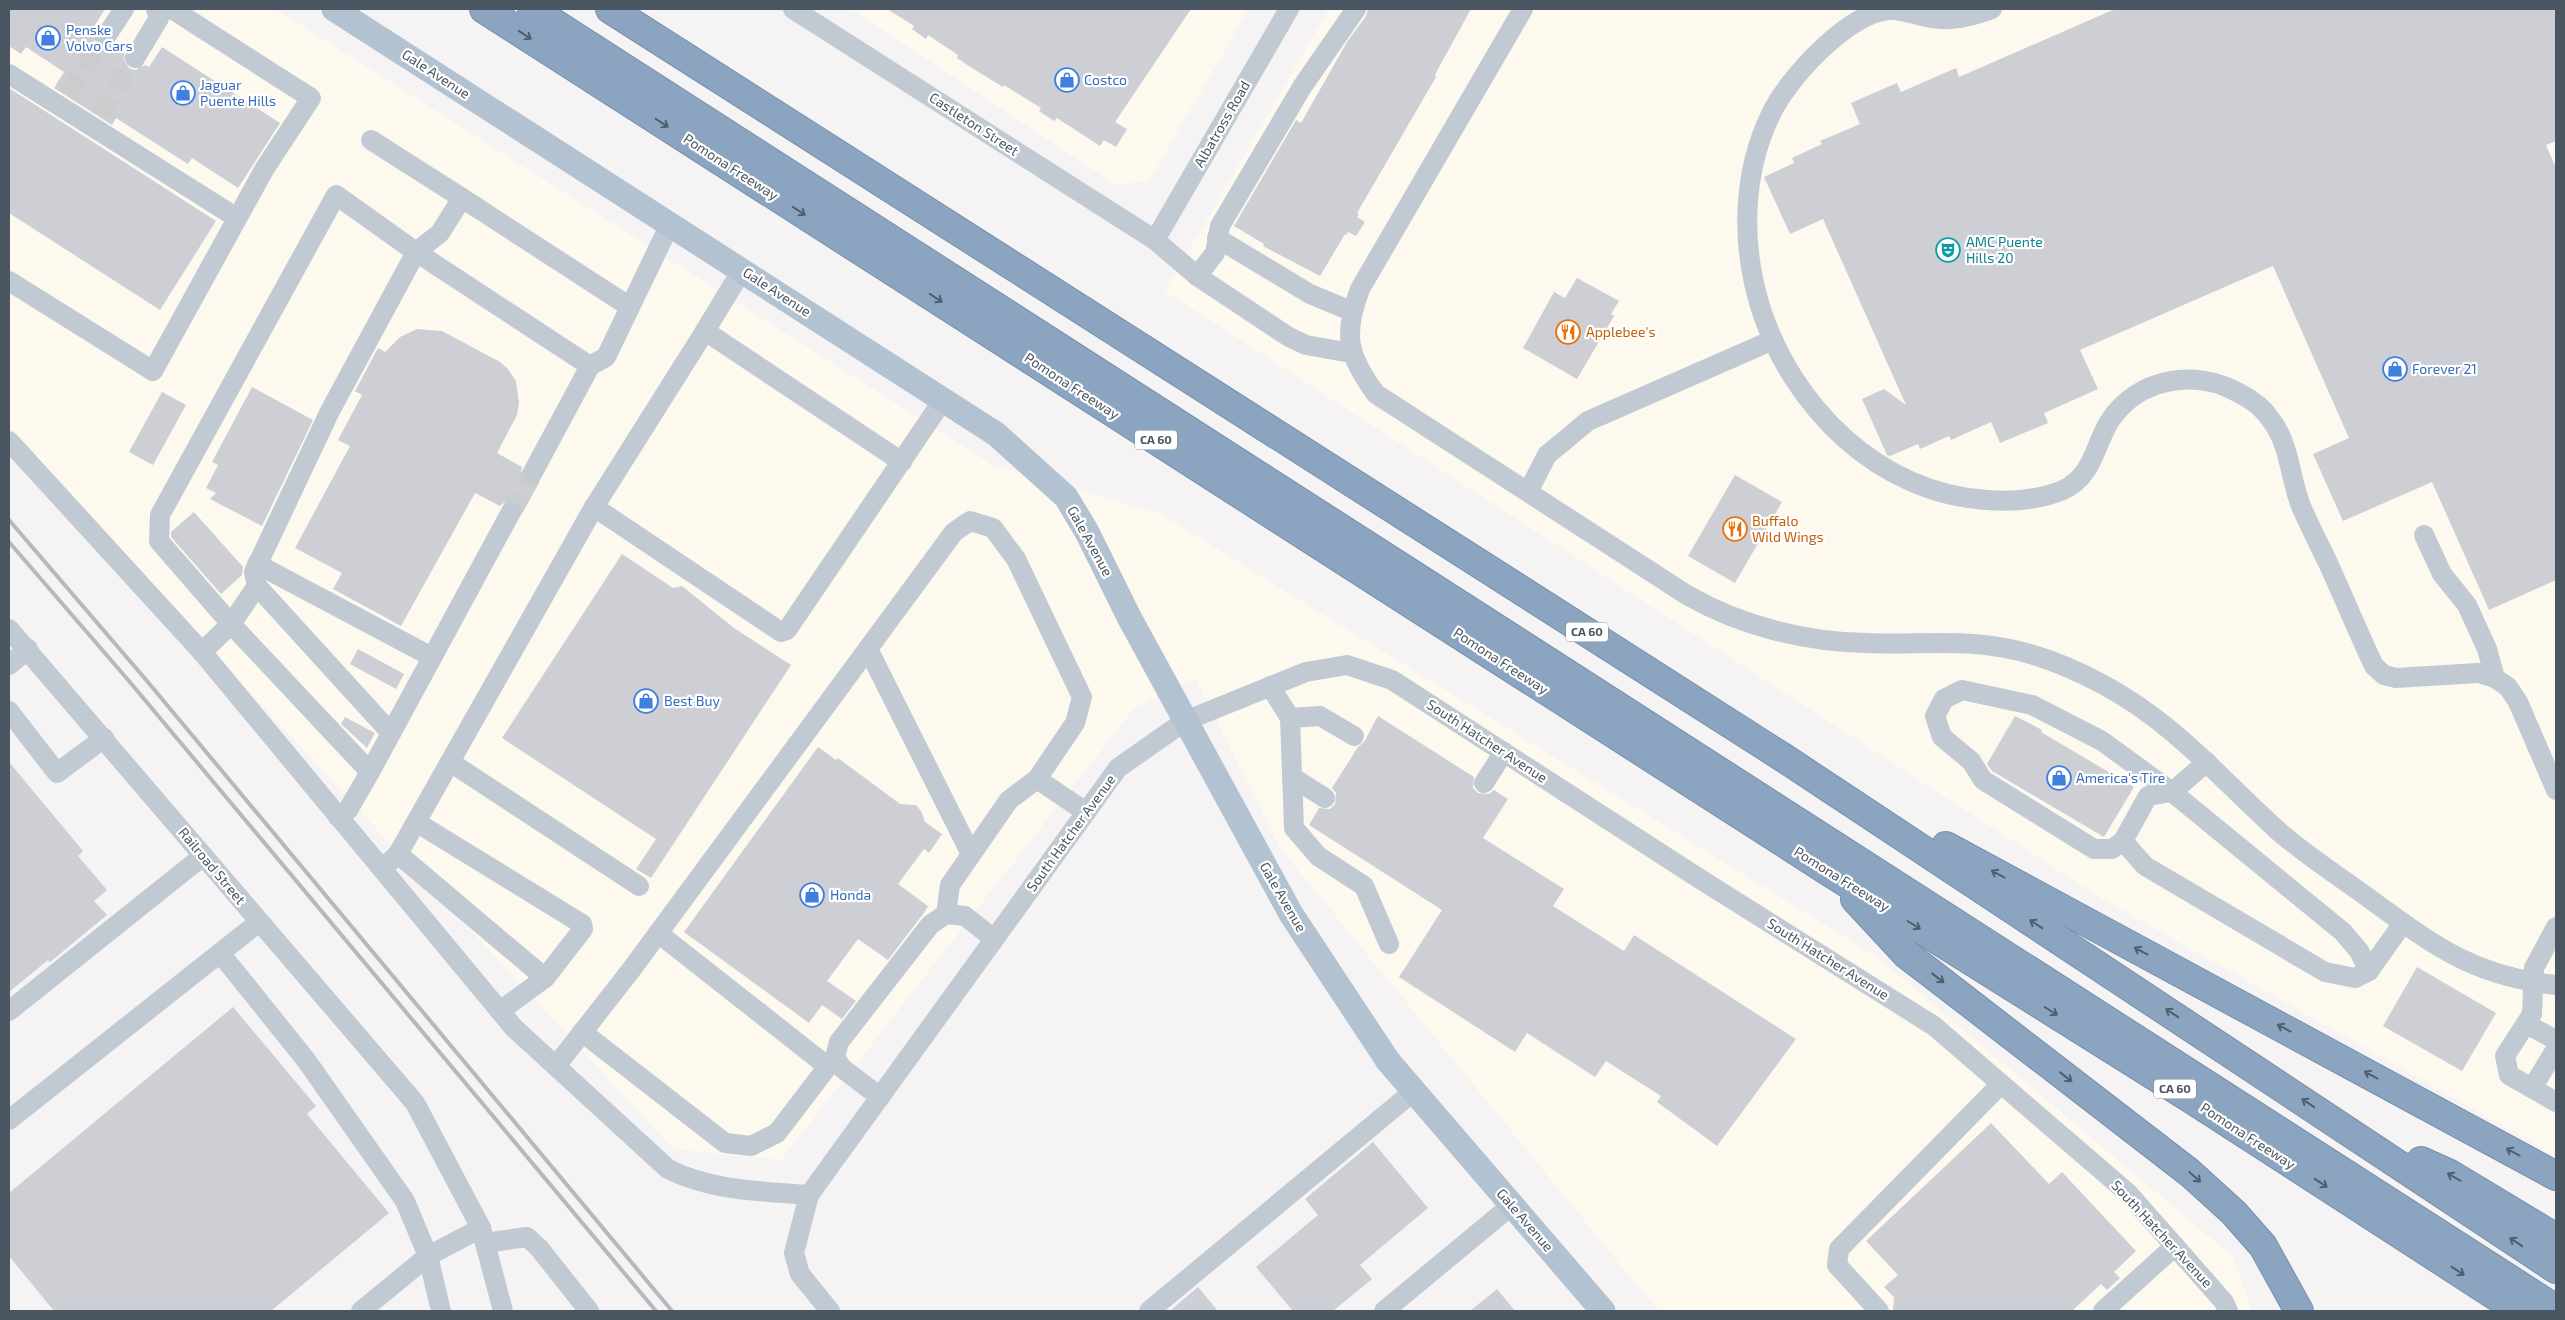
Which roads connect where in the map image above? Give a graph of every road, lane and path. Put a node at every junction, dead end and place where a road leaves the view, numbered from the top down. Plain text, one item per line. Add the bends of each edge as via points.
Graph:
1 (124, 9) edge
2 (156, 9) edge
3 (172, 9) edge
4 (334, 9) edge
5 (484, 9) edge
6 (532, 9) edge
7 (556, 9) edge
8 (610, 9) edge
9 (793, 9) edge
10 (1289, 9) edge
11 (1356, 9) edge
12 (1523, 9) edge
13 (1992, 9) edge
14 (105, 38) tunnel mouth
15 (135, 58) tunnel mouth
16 (9, 74) edge
17 (371, 140) dead end
18 (462, 198) junction
19 (237, 218) junction
20 (670, 224) junction
21 (1217, 238) junction
22 (1155, 240) junction
23 (416, 252) junction
24 (742, 270) junction
25 (1198, 276) junction
26 (9, 281) edge
27 (630, 307) junction
28 (1351, 311) junction
29 (705, 331) junction
30 (1773, 340) junction
31 (1351, 353) junction
32 (590, 366) junction
33 (943, 400) junction
34 (9, 441) edge
35 (902, 462) junction
36 (533, 472) tunnel mouth
37 (1528, 492) junction
38 (594, 507) junction
39 (511, 512) tunnel mouth
40 (2424, 535) dead end
41 (257, 564) junction
42 (257, 586) junction
43 (231, 624) junction
44 (9, 629) edge
45 (28, 649) junction
46 (868, 649) junction
47 (202, 652) junction
48 (432, 657) junction
49 (9, 665) edge
50 (2495, 678) junction
51 (1270, 686) junction
52 (9, 711) edge
53 (1290, 718) junction
54 (1184, 721) junction
55 (391, 733) junction
56 (1354, 736) dead end
57 (104, 738) junction
58 (1504, 752) junction
59 (1784, 758) junction
60 (450, 762) junction
61 (2207, 762) junction
62 (370, 772) junction
63 (1292, 777) junction
64 (1037, 779) junction
65 (1484, 783) dead end
66 (2556, 790) edge
67 (2172, 792) junction
68 (1325, 798) dead end
69 (1086, 812) junction
70 (338, 817) junction
71 (416, 822) junction
72 (2123, 840) junction
73 (398, 854) junction
74 (971, 854) junction
75 (203, 856) junction
76 (382, 869) junction
77 (1828, 871) junction
78 (639, 886) dead end
79 (946, 914) junction
80 (258, 922) junction
81 (2403, 923) junction
82 (2556, 927) edge
83 (658, 933) junction
84 (994, 939) junction
85 (1390, 944) dead end
86 (220, 953) junction
87 (2369, 972) junction
88 (545, 978) junction
89 (2532, 982) junction
90 (2556, 985) edge
91 (500, 1011) junction
92 (9, 1012) edge
93 (2526, 1024) junction
94 (582, 1032) junction
95 (2556, 1040) edge
96 (2556, 1049) edge
97 (831, 1061) junction
98 (556, 1066) junction
99 (2000, 1084) junction
100 (2532, 1088) junction
101 (1414, 1091) junction
102 (880, 1096) junction
103 (2556, 1102) edge
104 (9, 1120) edge
105 (2342, 1125) junction
106 (2556, 1176) edge
107 (809, 1195) junction
108 (1512, 1205) junction
109 (483, 1236) junction
110 (2556, 1238) edge
111 (2175, 1246) junction
112 (428, 1256) junction
113 (2556, 1269) edge
114 (2556, 1293) edge
115 (2556, 1309) edge
116 (361, 1311) edge
117 (441, 1311) edge
118 (504, 1311) edge
119 (589, 1311) edge
120 (830, 1311) edge
121 (1149, 1311) edge
122 (1384, 1311) edge
123 (1603, 1311) edge
124 (1879, 1311) edge
125 (2103, 1311) edge
126 (2228, 1311) edge
127 (2299, 1311) edge
128 (2519, 1311) edge

1 - 14 street
2 - 15 street via 159,18
3 - 19 street via 311,98 264,168
4 - 20 main road, Gale Avenue
5 -> 77 highway, Pomona Freeway / CA 60
6 - 115 highway
7 - 114 highway
8 - 59 highway, CA 60
9 - 22 street, Castleton Street
10 - 22 street, Albatross Road
11 - 21 street via 1302,87 1220,226
12 - 28 street via 1360,288
13 - 30 street via 1951,20 1889,10 1874,13 1830,42 1787,86 1761,138 1749,186 1747,219 1754,283
16 - 19 street via 64,100
17 - 18 street
18 - 23 street via 440,233
18 - 27 street
19 - 26 street via 153,371
20 - 24 main road, Gale Avenue
20 - 27 street
21 - 25 street via 1215,253
21 - 28 street via 1310,294
22 - 25 street, Castleton Street
23 - 32 street
23 - 41 street via 330,412
23 - 43 street via 336,195 160,515 159,541
24 - 29 street
24 - 33 main road, Gale Avenue
25 - 31 street, Castleton Street via 1289,337 1306,345
27 - 32 street via 606,357
28 - 31 street via 1348,336
29 - 35 street
29 - 38 street
30 - 37 street via 1588,421 1547,455
30 - 50 street via 1786,368 1821,415 1858,450 1901,478 1950,495 1977,499 2034,499 2068,488 2094,460 2111,419 2125,402 2148,388 2170,380 2193,378 2218,383 2242,393 2272,421 2281,437 2301,506 2374,666 2384,675 2396,678 2478,673
31 - 37 street via 1376,394
32 - 36 street
33 - 35 street
33 - 54 main road, Gale Avenue via 996,434 1066,497
34 - 47 street
35 - 38 street via 787,630 781,632
37 - 61 street via 1687,595 1732,618 1835,641 1968,644 2033,655 2100,683 2137,704
38 - 60 street
39 - 48 street
40 - 50 street via 2442,574 2467,605 2487,650
41 - 42 street via 254,572
41 - 48 street
42 - 43 street
42 - 55 street
43 - 47 street
43 - 62 street
44 - 45 street, Railroad Street
45 - 49 street
45 - 57 street, Railroad Street
46 - 64 street via 954,532 970,521 993,528 1016,559 1082,697 1075,723
46 - 74 street
46 - 83 street
47 - 70 street
48 - 55 street
50 - 66 street via 2508,687 2518,702
51 - 53 street
51 - 54 street, South Hatcher Avenue
51 - 58 street, South Hatcher Avenue via 1306,672 1347,665 1392,680
52 - 57 street via 58,773
53 - 56 street via 1320,716
53 - 63 street
54 - 69 street, South Hatcher Avenue via 1118,768
54 - 101 main road, Gale Avenue via 1291,914 1388,1062
55 - 62 street
57 - 75 street, Railroad Street
58 - 65 street
58 - 99 street, South Hatcher Avenue via 1934,1026
105 -> 59 highway, CA 60
106 -> 59 highway
60 - 71 street
60 - 78 street
61 - 67 street
61 - 81 street via 2278,830
62 - 70 street via 348,810
63 - 68 street
63 - 85 street via 1294,828 1318,856 1364,886
64 - 69 street
64 - 74 street via 1010,800
67 - 72 street via 2148,796
67 - 72 street via 2102,741 2032,705 1962,690 1944,700 1935,716 1942,737 1971,761 1983,780 2094,849 2112,849
67 - 87 street via 2343,932 2359,951
69 - 84 street, South Hatcher Avenue
70 - 76 street
71 - 73 street
71 - 88 street via 582,924 582,929
72 - 87 street via 2145,866 2325,972 2355,978
73 - 76 street
73 - 88 street
74 - 79 street via 950,885
75 - 80 street, Railroad Street
75 - 92 street
76 - 91 street
77 -> 127 highway via 1906,954 2190,1173 2234,1213 2263,1246
77 -> 128 highway, Pomona Freeway / CA 60 via 2193,1100
79 - 84 street via 965,916
79 - 97 street via 930,925 839,1042
80 - 86 street
80 - 109 street, Railroad Street via 415,1103
81 - 87 street
81 - 89 street via 2454,957 2503,977
82 - 89 street via 2534,968
83 - 94 street
83 - 97 street
84 - 102 street, South Hatcher Avenue
86 - 104 street
86 - 112 street via 306,1060 360,1134 405,1201
88 - 91 street
89 - 90 street
89 - 93 street via 2532,1014
91 - 98 street
93 - 95 street
93 - 100 street via 2505,1056 2510,1075
94 - 97 street via 725,1143 751,1146 777,1133
94 - 98 street
96 - 100 street
97 - 102 street
98 - 107 street via 668,1168 682,1176 717,1187
99 - 111 street, South Hatcher Avenue via 2128,1193
99 - 124 street via 1839,1249 1837,1265
100 - 103 street
101 - 108 main road, Gale Avenue
101 - 121 street
102 - 107 street, South Hatcher Avenue
110 -> 105 highway via 2450,1174
113 -> 105 highway, CA 60
107 - 120 street via 794,1252 800,1274
108 - 122 street
108 - 123 main road, Gale Avenue
109 - 112 street
109 - 118 street
109 - 119 street via 527,1237
111 - 125 street
111 - 126 street, South Hatcher Avenue via 2224,1302
112 - 116 street
112 - 117 street

